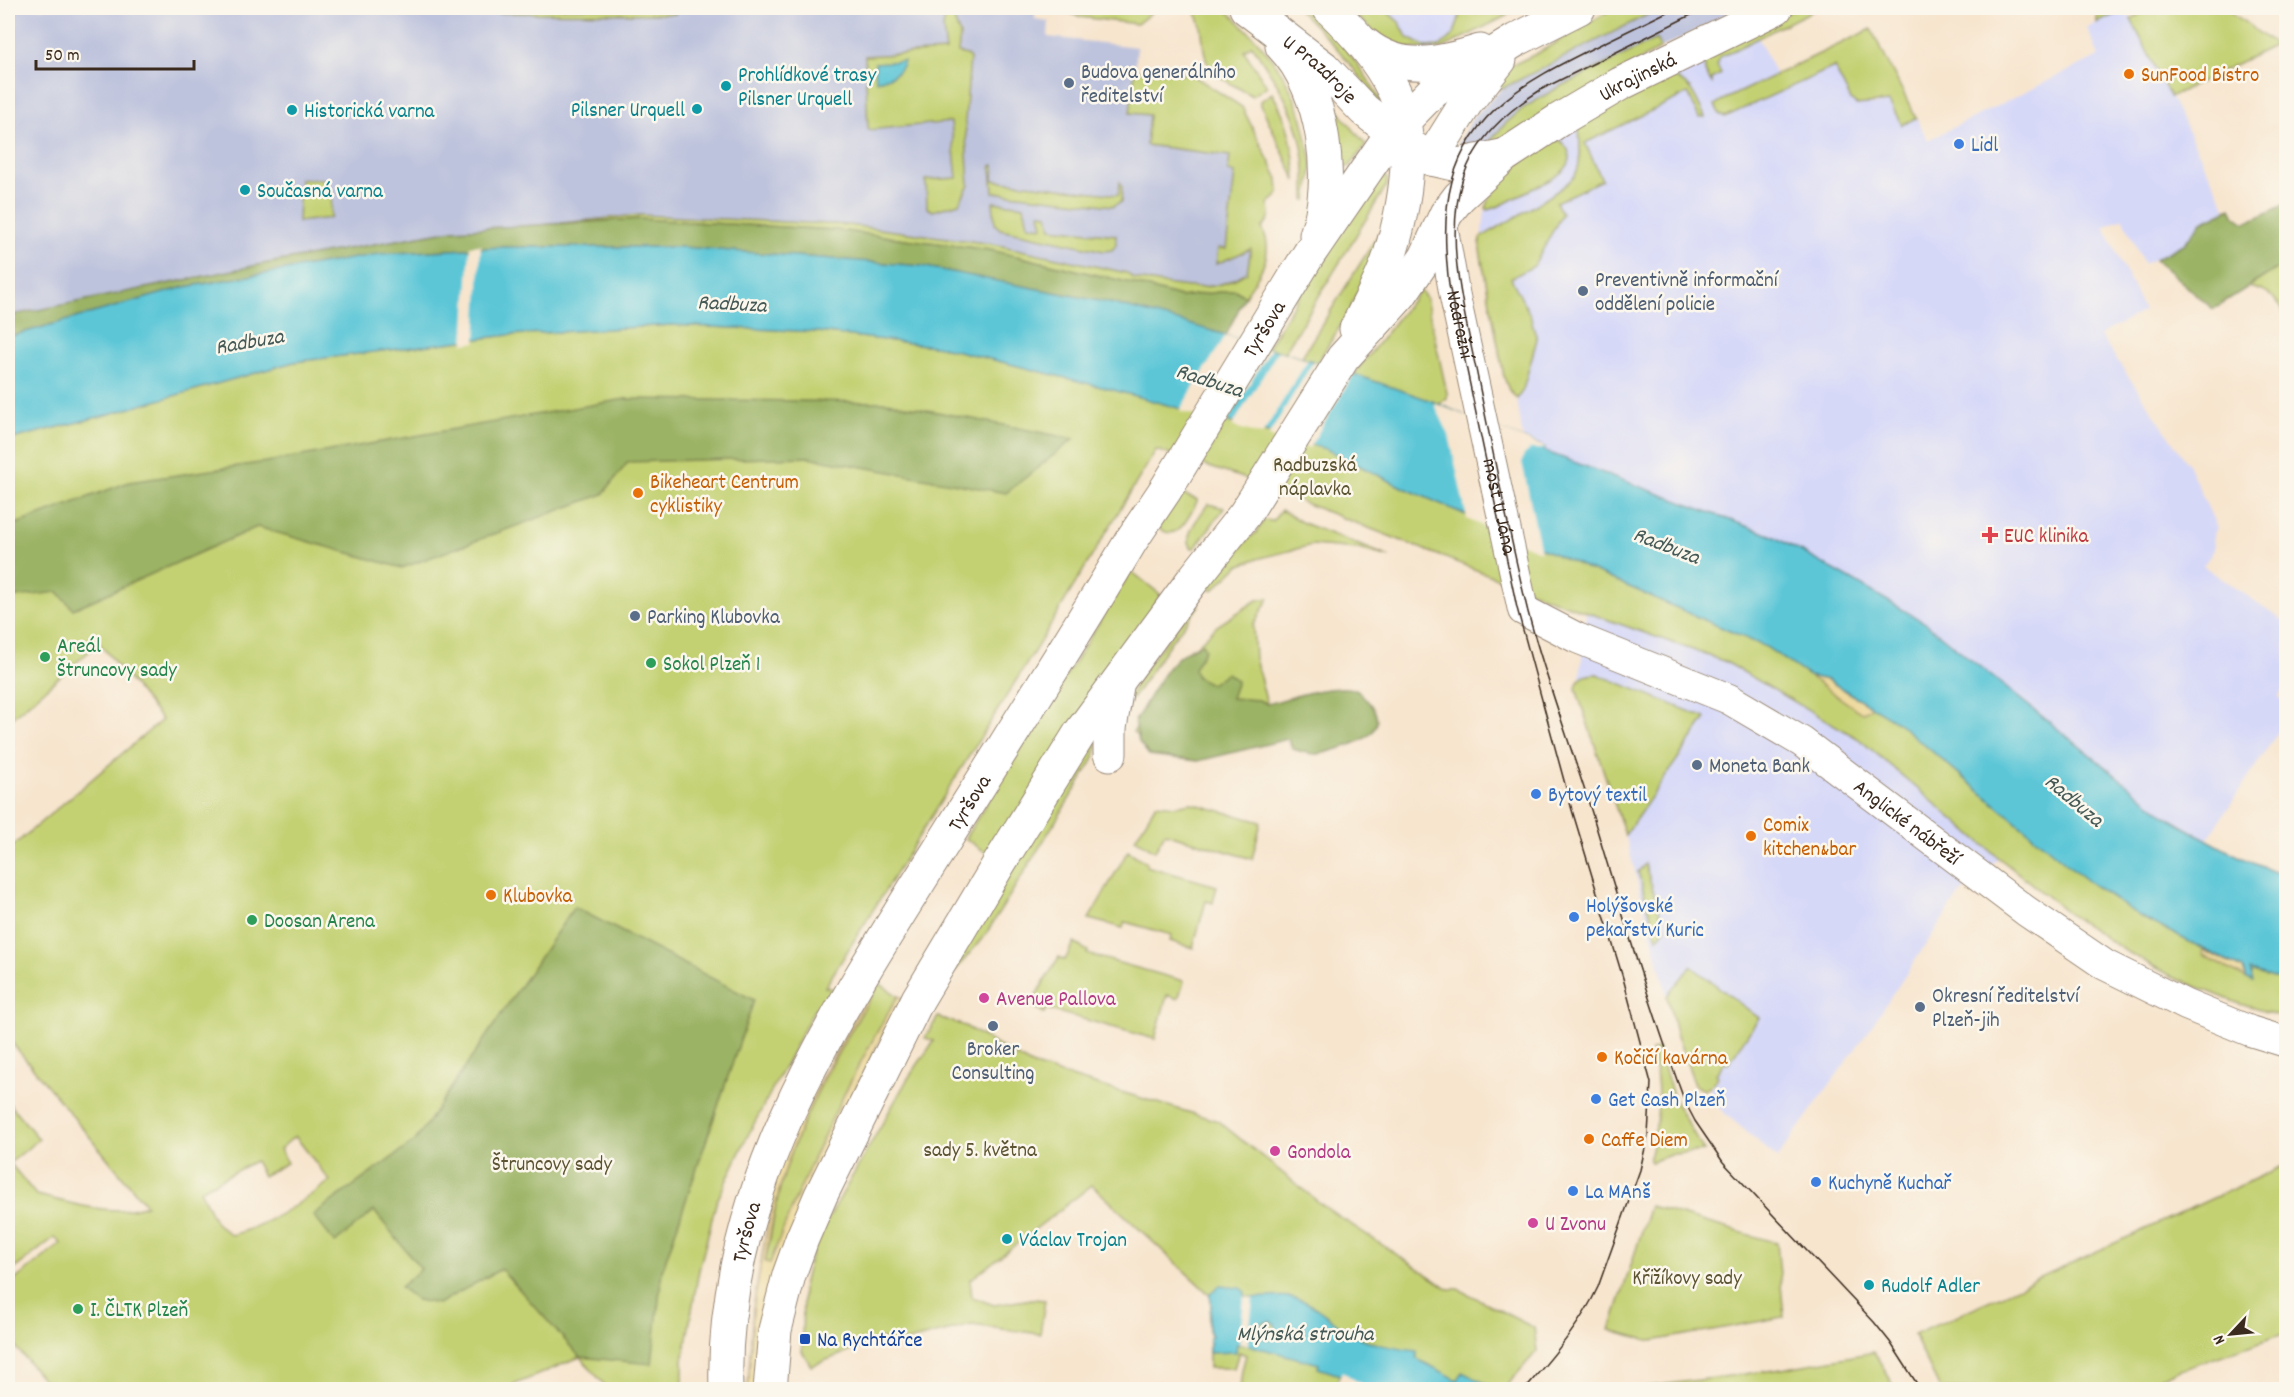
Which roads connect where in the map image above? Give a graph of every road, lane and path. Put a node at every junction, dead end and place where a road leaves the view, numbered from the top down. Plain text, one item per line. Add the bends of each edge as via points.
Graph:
1 (1245, 8) edge
2 (1329, 8) edge
3 (1579, 8) edge
4 (1776, 8) edge
5 (1516, 40) junction
6 (1364, 43) junction
7 (1403, 141) junction
8 (1504, 156) junction
9 (1403, 202) junction
10 (1442, 224) junction
11 (1309, 254) junction
12 (1426, 257) junction
13 (1455, 297) junction
14 (1340, 363) junction
15 (1484, 424) joint
16 (1520, 598) joint
17 (1118, 681) junction
18 (1110, 754) dead end
19 (2286, 1042) edge
20 (726, 1389) edge
21 (771, 1389) edge

1 - 7 main road, U Prazdroje via 1323,67 1364,110
1 - 11 main road, Tyršova via 1285,49 1305,81 1320,127 1324,205
2 - 6 main road, U Prazdroje
3 - 5 main road
4 - 8 main road, Ukrajinská via 1620,84
5 - 6 main road via 1423,64 1397,62
5 - 7 main road via 1466,103
5 - 7 main road via 1434,90
6 - 7 main road, U Prazdroje via 1395,93
7 - 8 main road, Ukrajinská via 1458,165
7 - 9 main road
7 - 10 main road
7 - 11 main road, Tyršova
8 - 10 main road, Ukrajinská via 1459,197
9 - 12 main road
9 - 14 main road via 1388,259
10 - 12 main road, Ukrajinská
10 - 13 street, Nádražní
11 - 20 main road, Tyršova via 907,900 807,1072 751,1206 733,1295
12 - 13 street
12 - 14 main road via 1400,295
13 - 15 street, Nádražní
14 - 17 main road via 1245,514
15 - 16 street, most U Jána
16 - 19 street, Anglické nábřeží via 1577,638 1729,699 1802,741 2026,911 2105,964 2186,1005
17 - 18 main road
17 - 21 main road via 1080,733 918,999 826,1185 789,1275 775,1330

